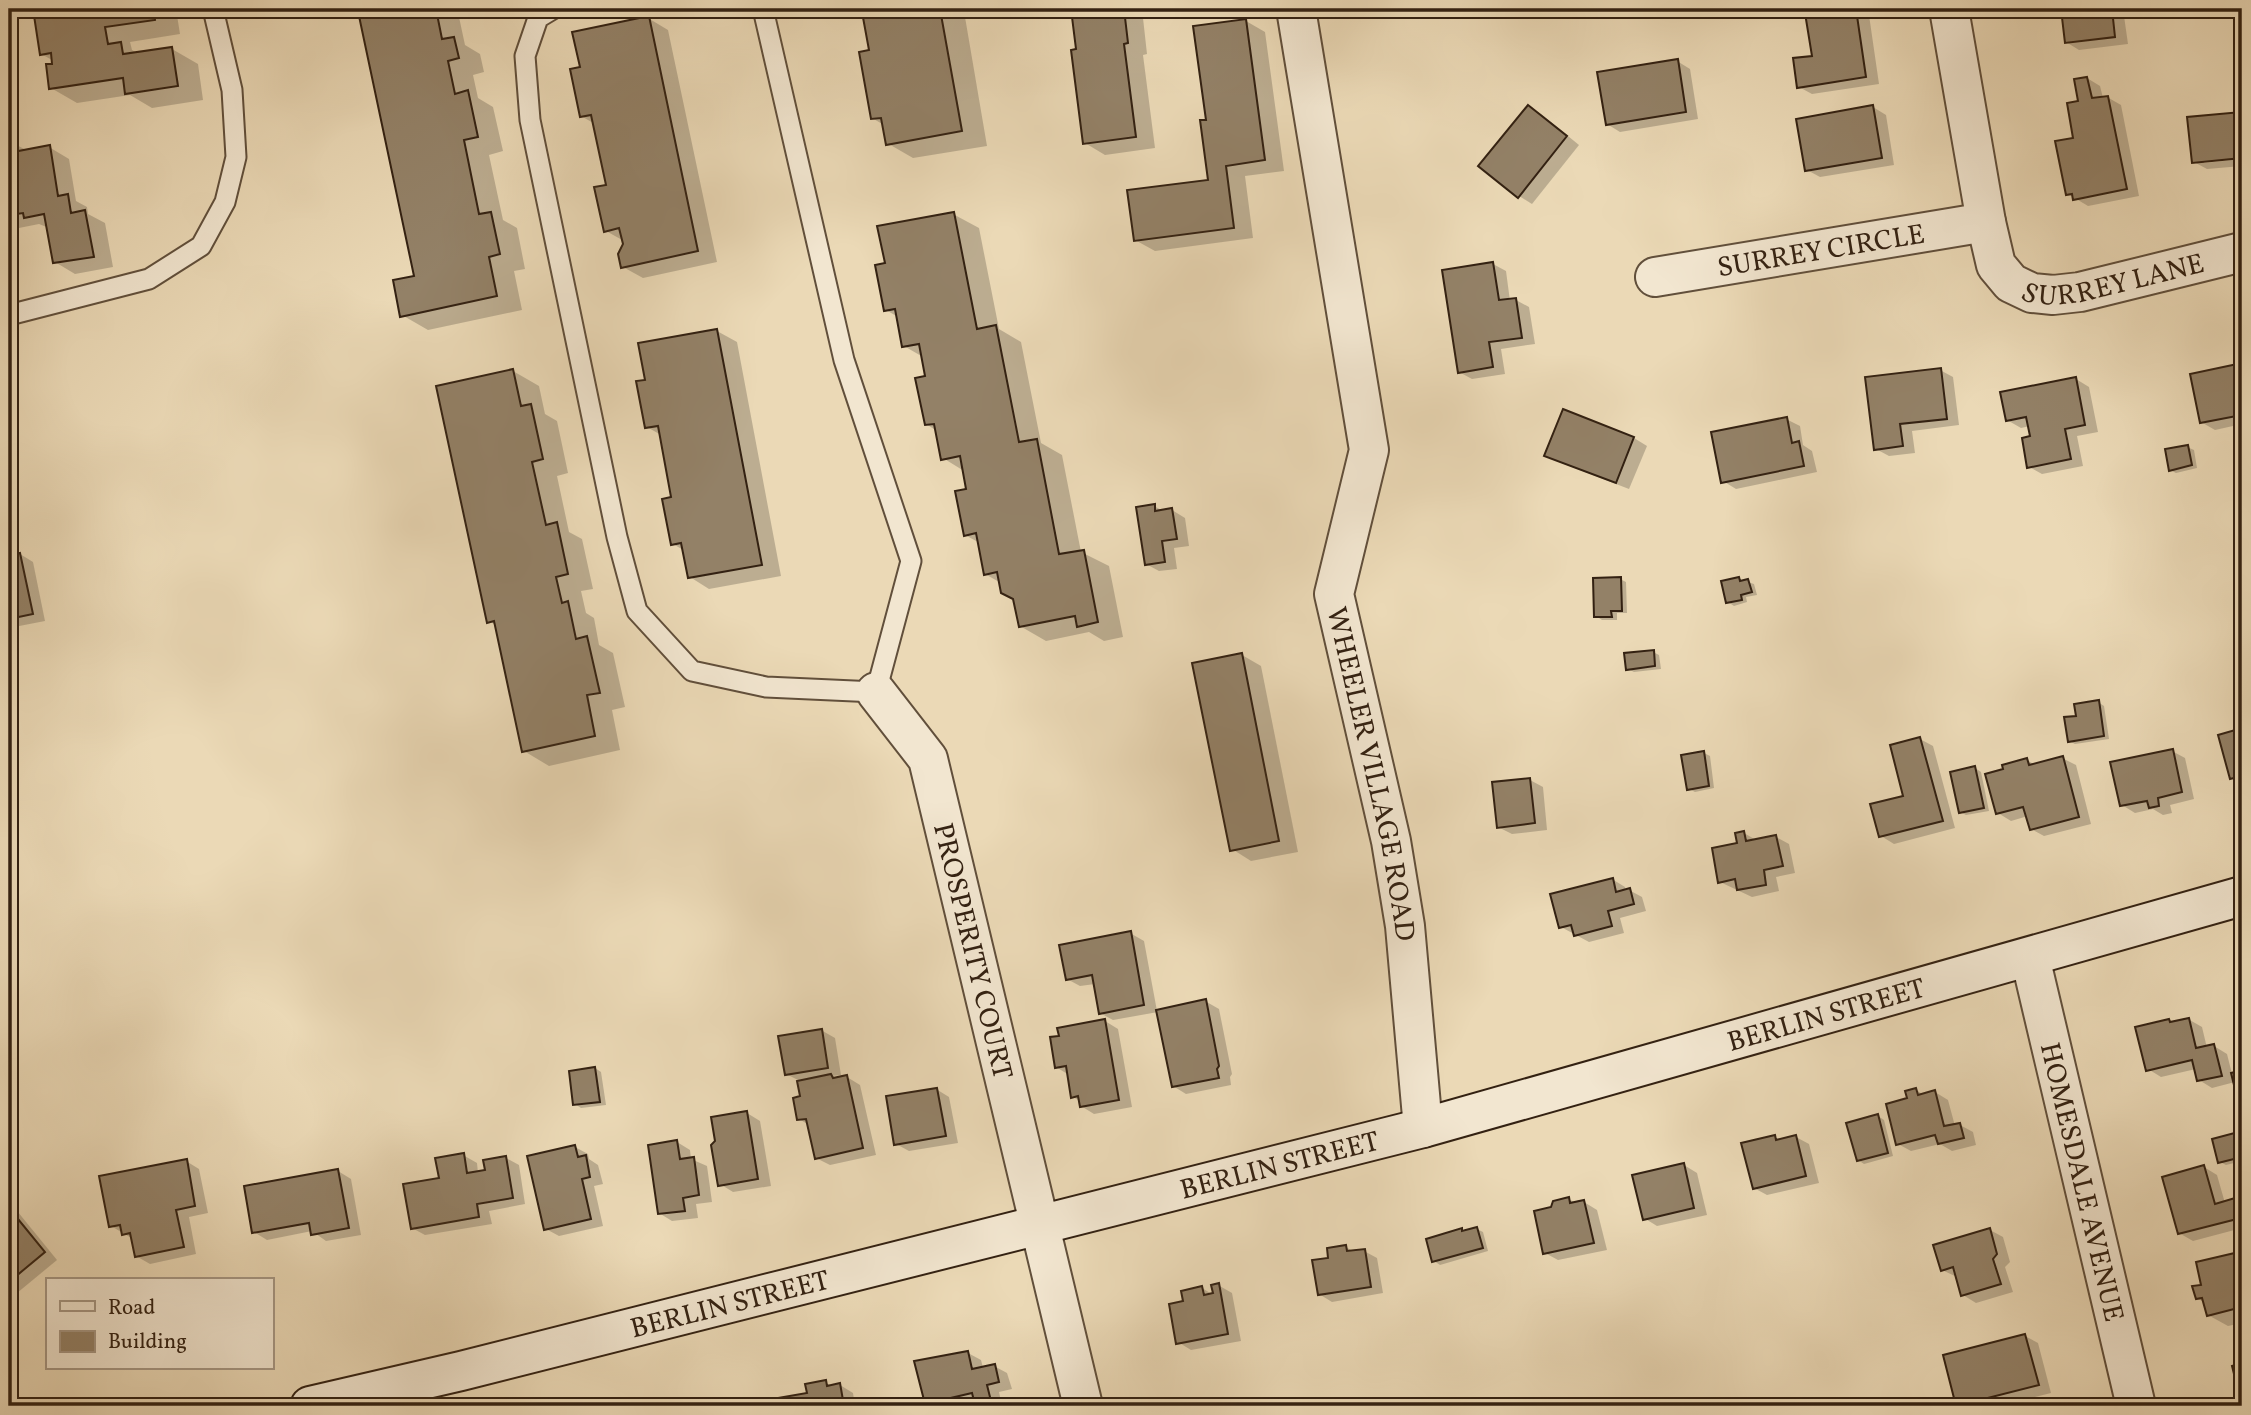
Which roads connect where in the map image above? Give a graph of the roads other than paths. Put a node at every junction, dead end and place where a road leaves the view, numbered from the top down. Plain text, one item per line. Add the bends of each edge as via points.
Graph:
1 (213, 9) edge
2 (553, 9) edge
3 (763, 9) edge
4 (1296, 9) edge
5 (1949, 9) edge
6 (1986, 222) junction
7 (2242, 252) edge
8 (1655, 277) dead end
9 (9, 315) edge
10 (876, 692) junction
11 (2242, 896) edge
12 (2030, 957) junction
13 (1423, 1128) junction
14 (1041, 1225) junction
15 (310, 1406) edge
16 (1083, 1406) edge
17 (2136, 1406) edge

1 - 9 lane via 232,90 236,157 225,202 201,246 149,279
2 - 10 lane via 538,18 525,56 530,120 617,537 637,611 692,671 766,687
3 - 10 lane via 844,360 911,561
4 - 13 street, WHEELER VILLAGE ROAD via 1369,450 1334,594 1391,841 1403,914
5 - 6 street, SURREY LANE
6 - 7 street, SURREY LANE via 1996,265 2011,283 2032,293 2080,292
6 - 8 street, SURREY CIRCLE
10 - 14 street, PROSPERITY COURT via 928,759
11 - 12 street, BERLIN STREET
12 - 13 street, BERLIN STREET
12 - 17 street, HOMESDALE AVENUE
13 - 14 street, BERLIN STREET
14 - 15 street, BERLIN STREET
14 - 16 street, PROSPERITY COURT

